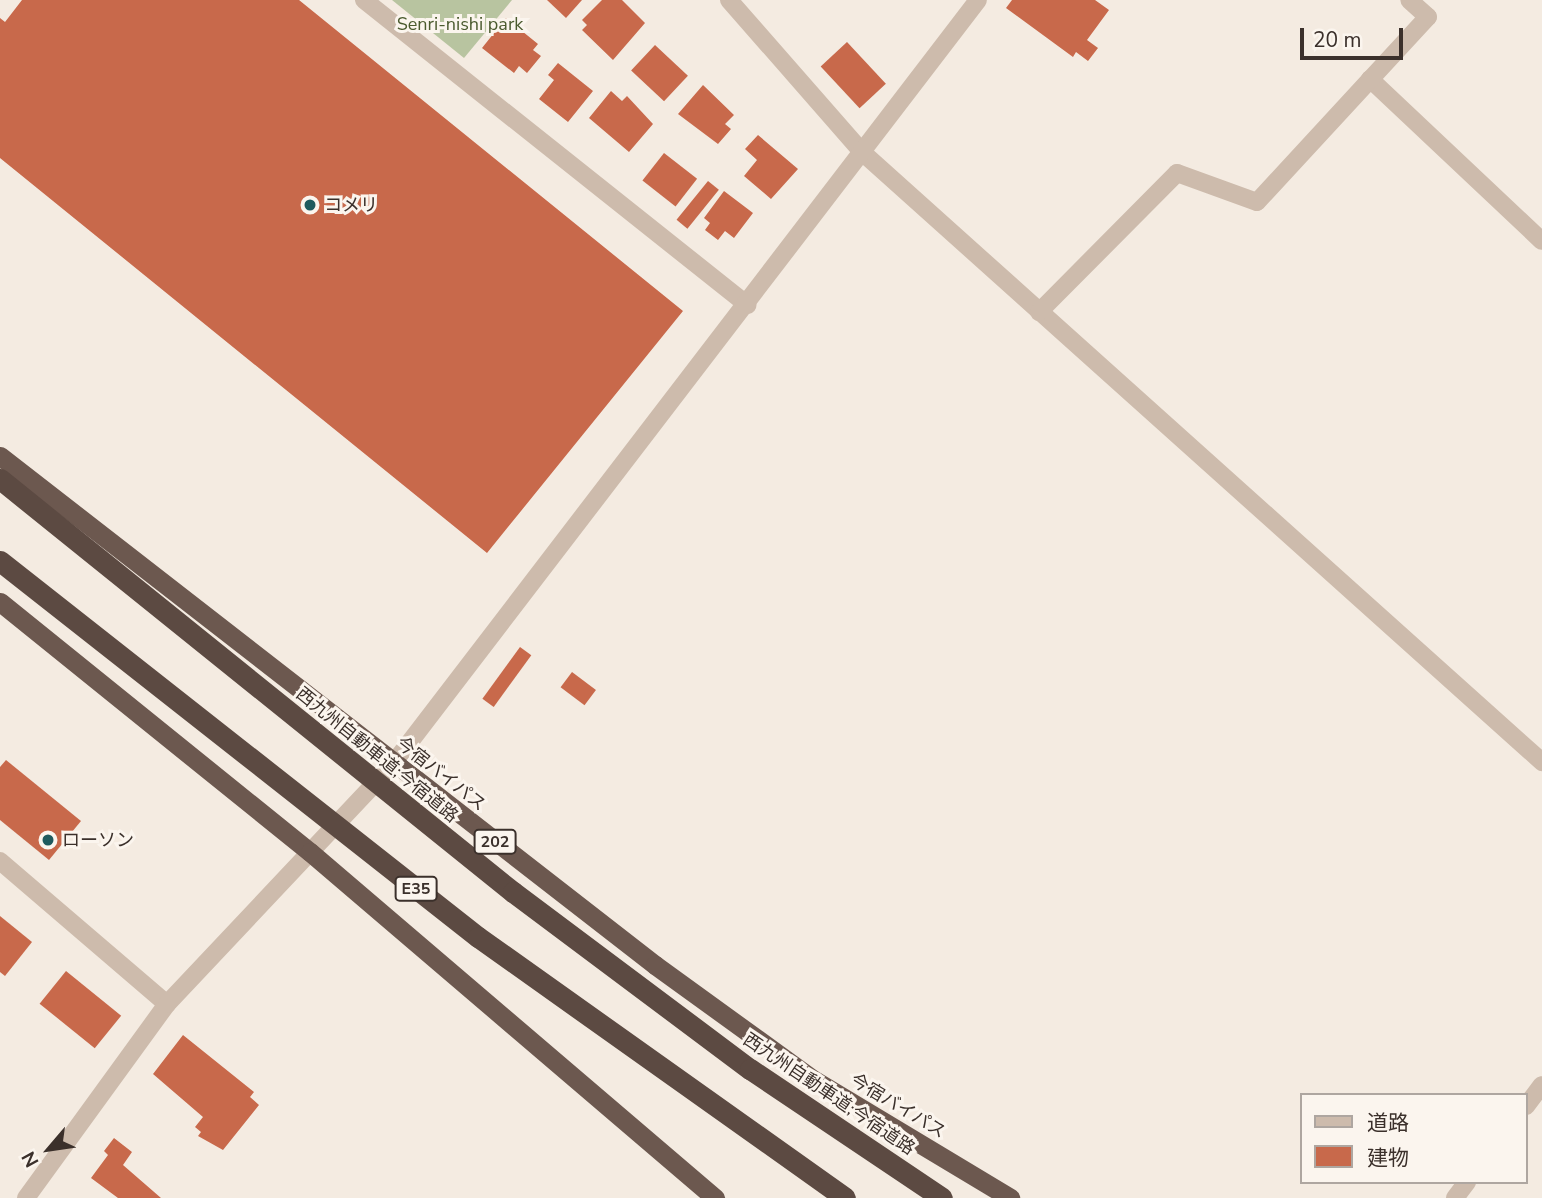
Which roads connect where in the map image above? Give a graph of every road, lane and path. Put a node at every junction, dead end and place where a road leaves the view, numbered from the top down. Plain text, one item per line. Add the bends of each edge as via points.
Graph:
1 (364, 0) edge
2 (729, 0) edge
3 (978, 0) edge
4 (1409, 0) edge
5 (1370, 79) junction
6 (862, 152) junction
7 (1542, 241) edge
8 (747, 305) junction
9 (1039, 312) junction
10 (0, 456) edge
11 (0, 480) edge
12 (0, 561) edge
13 (0, 602) edge
14 (1542, 762) edge
15 (393, 764) junction
16 (310, 852) junction
17 (0, 861) edge
18 (167, 1004) junction
19 (1542, 1085) edge
20 (1528, 1103) edge
21 (26, 1198) edge
22 (715, 1198) edge
23 (845, 1198) edge
24 (942, 1198) edge
25 (1010, 1198) edge

1 - 8 street
2 - 6 street
3 - 6 street
4 - 5 street via 1428,17
5 - 7 street
5 - 9 street via 1257,202 1177,173
6 - 8 street
6 - 9 street
8 - 15 street
9 - 14 street
10 - 15 highway, 今宿バイパス / 202
11 - 24 highway, 西九州自動車道;今宿道路, bridge via 513,892 751,1069
12 - 23 highway, E35, bridge via 478,937
13 - 16 highway
15 - 16 street
15 - 25 highway, 今宿バイパス / 202 via 814,1080
16 - 18 street
16 - 22 highway
17 - 18 street
18 - 21 street
19 - 20 street

